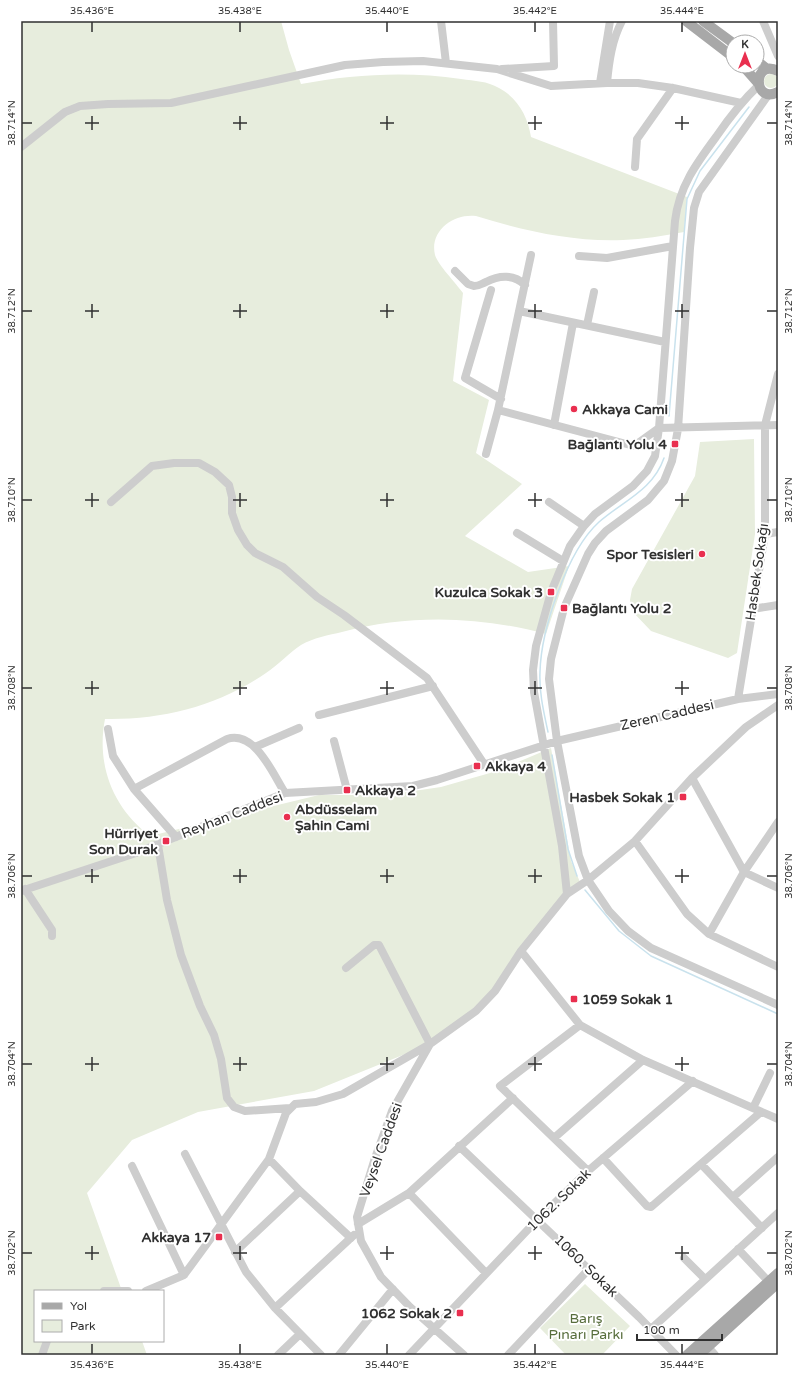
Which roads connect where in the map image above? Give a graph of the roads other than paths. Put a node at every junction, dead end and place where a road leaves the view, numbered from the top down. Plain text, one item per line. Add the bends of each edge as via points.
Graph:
1 (441, 21) edge
2 (553, 21) edge
3 (610, 21) edge
4 (622, 21) edge
5 (686, 21) edge
6 (703, 21) edge
7 (764, 21) edge
8 (768, 32) junction
9 (725, 37) edge
10 (778, 40) edge
11 (725, 51) edge
12 (778, 56) edge
13 (778, 61) edge
14 (446, 63) junction
15 (497, 69) junction
16 (771, 70) edge
17 (750, 74) edge
18 (604, 83) junction
19 (758, 84) junction
20 (673, 88) junction
21 (774, 94) edge
22 (741, 103) junction
23 (21, 147) edge
24 (635, 167) dead end
25 (673, 246) junction
26 (531, 255) dead end
27 (578, 256) dead end
28 (455, 271) dead end
29 (525, 285) junction
30 (491, 290) dead end
31 (594, 292) dead end
32 (519, 311) junction
33 (573, 323) junction
34 (587, 326) junction
35 (665, 342) junction
36 (778, 374) edge
37 (501, 399) junction
38 (498, 410) junction
39 (765, 424) junction
40 (554, 425) junction
41 (778, 425) edge
42 (659, 428) junction
43 (678, 429) junction
44 (486, 454) dead end
45 (111, 502) dead end
46 (549, 502) dead end
47 (584, 526) junction
48 (778, 532) edge
49 (517, 533) dead end
50 (765, 534) junction
51 (563, 561) junction
52 (778, 605) edge
53 (752, 609) junction
54 (433, 686) junction
55 (778, 694) edge
56 (738, 699) junction
57 (778, 705) edge
58 (319, 715) dead end
59 (299, 728) dead end
60 (108, 729) dead end
61 (334, 741) dead end
62 (557, 741) junction
63 (542, 745) junction
64 (255, 747) junction
65 (484, 764) junction
66 (692, 778) junction
67 (134, 789) junction
68 (347, 790) junction
69 (285, 793) junction
70 (778, 822) edge
71 (176, 837) junction
72 (635, 841) junction
73 (158, 844) junction
74 (744, 872) junction
75 (588, 880) junction
76 (778, 888) edge
77 (23, 890) edge
78 (567, 894) junction
79 (709, 934) junction
80 (52, 936) dead end
81 (521, 951) junction
82 (778, 967) edge
83 (346, 968) dead end
84 (778, 1005) edge
85 (580, 1025) junction
86 (430, 1044) junction
87 (643, 1060) junction
88 (770, 1073) dead end
89 (693, 1081) junction
90 (512, 1098) junction
91 (290, 1108) junction
92 (753, 1108) junction
93 (761, 1112) junction
94 (778, 1119) edge
95 (554, 1138) junction
96 (459, 1146) junction
97 (185, 1154) dead end
98 (778, 1157) edge
99 (603, 1158) junction
100 (269, 1159) junction
101 (702, 1164) junction
102 (132, 1166) dead end
103 (588, 1171) junction
104 (300, 1191) junction
105 (408, 1193) junction
106 (733, 1197) junction
107 (778, 1213) edge
108 (537, 1220) junction
109 (220, 1224) junction
110 (359, 1227) junction
111 (762, 1228) junction
112 (352, 1238) junction
113 (738, 1249) junction
114 (235, 1252) junction
115 (684, 1258) dead end
116 (589, 1270) junction
117 (486, 1273) junction
118 (778, 1273) edge
119 (184, 1275) junction
120 (706, 1279) junction
121 (773, 1282) edge
122 (393, 1289) junction
123 (148, 1290) edge
124 (275, 1308) junction
125 (434, 1328) junction
126 (651, 1329) junction
127 (300, 1334) junction
128 (47, 1342) edge
129 (708, 1347) junction
130 (42, 1355) edge
131 (278, 1355) edge
132 (321, 1355) edge
133 (339, 1355) edge
134 (409, 1355) edge
135 (464, 1355) edge
136 (508, 1355) edge
137 (676, 1355) edge
138 (687, 1355) edge
139 (699, 1355) edge
140 (715, 1355) edge

1 - 14 street
2 - 15 street via 554,66
3 - 18 street
4 - 18 street via 609,57
5 - 11 main road
6 - 9 main road
7 - 8 street
8 - 10 street
8 - 12 street
13 - 16 main road
14 - 15 street
14 - 23 street via 383,62 345,65 171,103 80,106 65,112
15 - 18 street via 551,86
16 - 19 main road via 760,74
17 - 19 main road
18 - 20 street via 638,83
19 - 21 main road via 763,91
19 - 22 street
20 - 22 street
20 - 24 street via 637,139
21 - 43 street via 697,197 690,248
22 - 25 street via 685,182 677,206
25 - 27 street via 607,258
25 - 35 street
26 - 29 street
28 - 29 street via 468,284 474,286 508,276
29 - 32 street
30 - 37 street via 466,378
31 - 34 street
32 - 33 street
32 - 37 street
33 - 34 street
33 - 40 street
34 - 35 street
35 - 42 street
36 - 39 street, Hasbek Sokağı
37 - 38 street
38 - 40 street
38 - 44 street
39 - 41 street
39 - 43 street
39 - 50 street, Hasbek Sokağı
40 - 42 street via 634,446
42 - 43 street
42 - 47 street via 655,456 647,471 633,486
43 - 62 street via 672,461 664,482 648,500 595,542 564,608 551,659 549,679
45 - 54 street via 152,466 174,462 203,464 229,485 232,514 238,530 255,553 283,567 317,597 427,678
46 - 47 street
47 - 51 street
48 - 50 street
49 - 51 street
50 - 53 street, Hasbek Sokağı
51 - 63 street via 548,603 534,662 534,692
52 - 53 street
53 - 56 street, Hasbek Sokağı
54 - 58 street
54 - 65 street
55 - 56 street, Zeren Caddesi
56 - 62 street, Zeren Caddesi
57 - 66 street, Veysel Caddesi via 746,727
59 - 64 street
60 - 67 street via 114,756
61 - 68 street
62 - 63 street, Zeren Caddesi
62 - 75 street via 579,856
63 - 65 street, Reyhan Caddesi
63 - 78 street via 562,846
64 - 67 street via 239,737 227,739
64 - 69 street
65 - 68 street, Reyhan Caddesi via 413,786
66 - 72 street, Veysel Caddesi
66 - 74 street
67 - 71 street
68 - 69 street, Reyhan Caddesi
69 - 71 street, Reyhan Caddesi
70 - 74 street
71 - 73 street, Reyhan Caddesi
72 - 75 street, Veysel Caddesi
72 - 79 street via 688,914
73 - 77 street, Reyhan Caddesi
73 - 91 street via 167,900 181,954 200,1006 214,1035 230,1103 245,1111
74 - 76 street
74 - 79 street
75 - 78 street, Veysel Caddesi
75 - 84 street via 609,911 628,931 651,948
77 - 80 street via 52,930
78 - 81 street, Veysel Caddesi
79 - 82 street
81 - 85 street
81 - 86 street, Veysel Caddesi via 495,991 476,1011
83 - 86 street via 374,945 379,945
85 - 87 street
85 - 90 street via 500,1086
86 - 91 street via 343,1094 316,1102 302,1102
86 - 110 street, Veysel Caddesi via 392,1111 357,1217
87 - 89 street
87 - 95 street
88 - 92 street
89 - 92 street
89 - 99 street, 1062. Sokak
90 - 95 street
90 - 96 street
91 - 100 street
92 - 93 street
93 - 94 street
93 - 101 street
95 - 103 street
96 - 105 street
96 - 108 street, 1060. Sokak
97 - 109 street
98 - 106 street
99 - 101 street via 650,1207
99 - 103 street, 1062. Sokak
100 - 104 street
100 - 109 street
101 - 106 street
102 - 119 street
103 - 108 street, 1062. Sokak
104 - 112 street
104 - 114 street
105 - 110 street
105 - 117 street
106 - 111 street
107 - 111 street
108 - 116 street, 1060. Sokak
108 - 117 street, 1062. Sokak
109 - 114 street
109 - 119 street
110 - 112 street
110 - 122 street, Veysel Caddesi via 360,1241 382,1277
111 - 113 street
112 - 124 street
113 - 120 street
113 - 121 street
114 - 124 street via 246,1272
115 - 120 street
116 - 126 street, 1060. Sokak
116 - 136 street
117 - 125 street, 1062. Sokak
118 - 121 main road
119 - 123 street
120 - 126 street
121 - 129 main road
121 - 138 main road
122 - 125 street, Veysel Caddesi
122 - 133 street
124 - 127 street
125 - 134 street, 1062. Sokak
125 - 135 street, Veysel Caddesi
126 - 137 street, 1060. Sokak
127 - 131 street
127 - 132 street
128 - 130 street
129 - 139 main road
129 - 140 street

